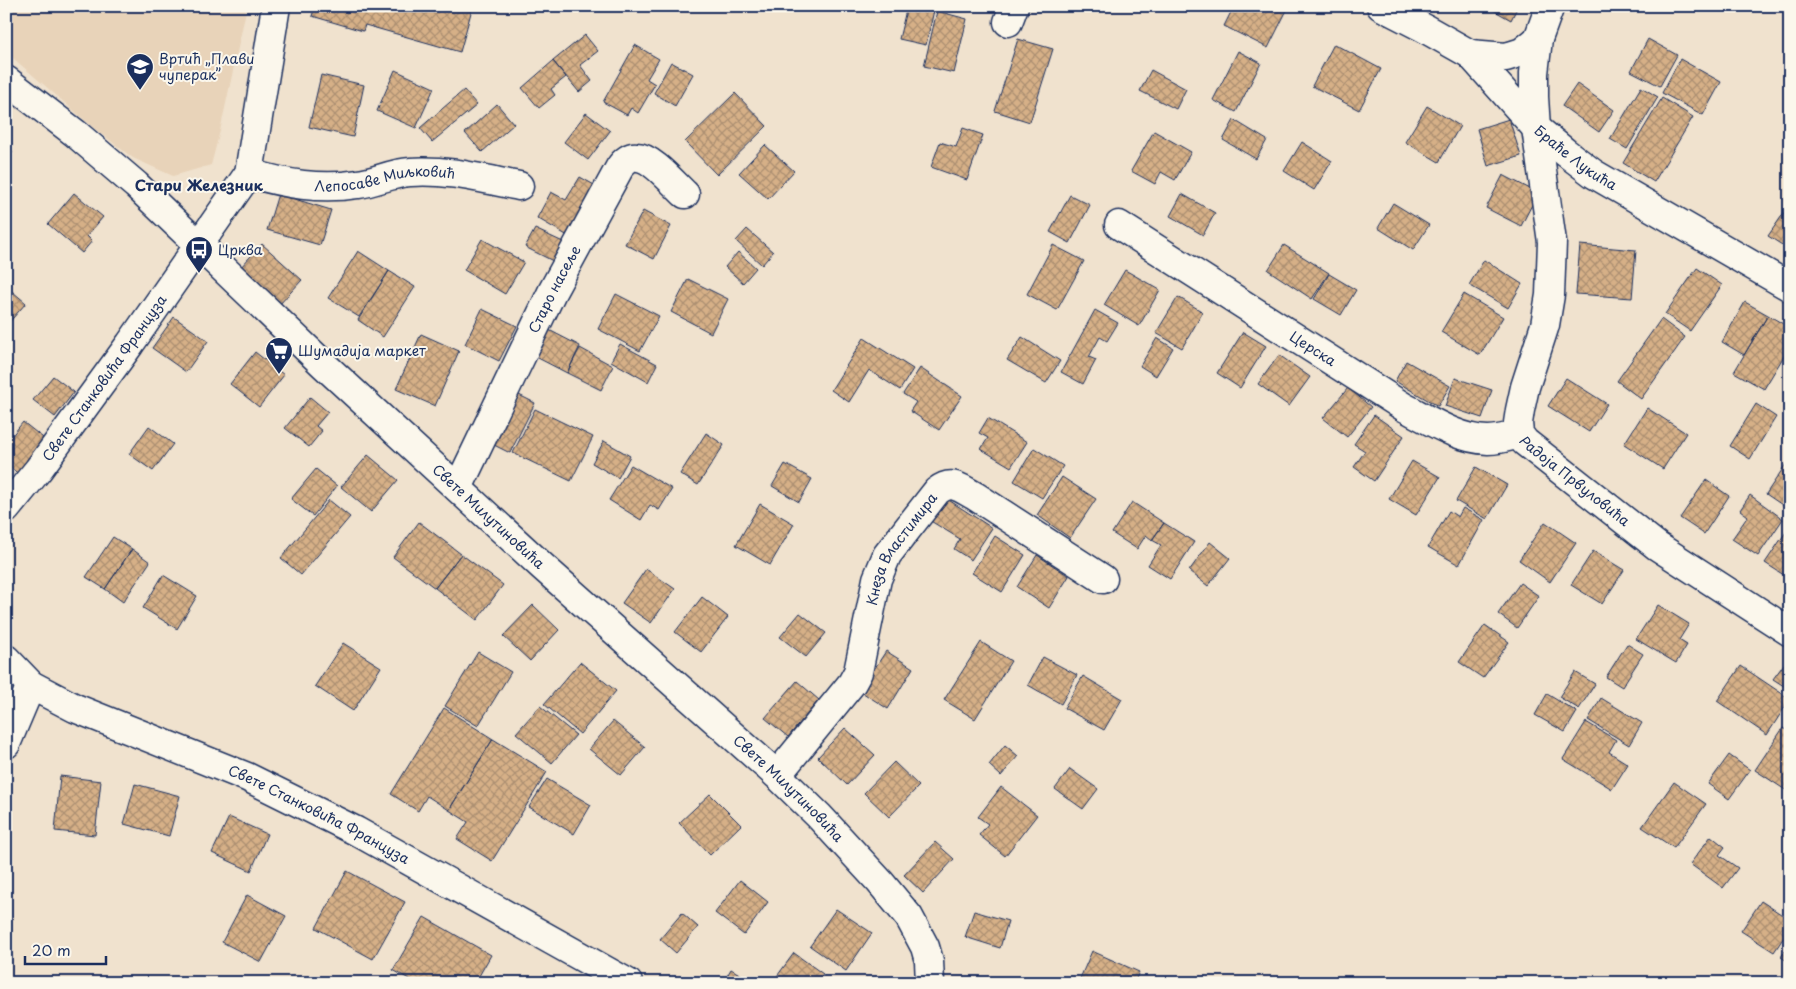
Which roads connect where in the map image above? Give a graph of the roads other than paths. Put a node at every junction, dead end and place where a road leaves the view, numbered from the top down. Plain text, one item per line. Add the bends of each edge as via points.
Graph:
1 (276, 6) edge
2 (1381, 6) edge
3 (1550, 6) edge
4 (1538, 39) junction
5 (1470, 54) junction
6 (6, 80) edge
7 (1536, 128) junction
8 (249, 173) junction
9 (519, 186) dead end
10 (685, 194) dead end
11 (1119, 225) dead end
12 (198, 245) junction
13 (1790, 287) edge
14 (1519, 434) junction
15 (458, 488) junction
16 (6, 509) edge
17 (1103, 579) dead end
18 (1790, 632) edge
19 (6, 659) edge
20 (31, 685) junction
21 (6, 744) edge
22 (776, 775) junction
23 (628, 983) edge
24 (930, 983) edge

1 - 8 street
2 - 5 street, Браће Лукића
3 - 4 street, Радоја Првуловића
4 - 5 street via 1522,52 1506,57
4 - 7 street, Радоја Првуловића via 1534,73
5 - 7 street, Браће Лукића
6 - 12 street, Свете Милутиновића via 75,132
7 - 13 street, Браће Лукића via 1594,174
7 - 14 street, Радоја Првуловића via 1552,242 1550,295 1545,325 1525,387
8 - 9 street, Лепосаве Миљковић via 318,187 359,184 408,172 440,171
8 - 12 street
10 - 15 street, Старо насеље via 643,158 632,157 620,166 552,292
11 - 14 street, Церска via 1404,407 1452,432 1470,437 1490,440
12 - 15 street, Свете Милутиновића
12 - 16 street, Свете Станковића Француза via 124,352
14 - 18 street, Радоја Првуловића via 1657,546
15 - 22 street, Свете Милутиновића
17 - 22 street, Кнеза Властимира via 975,496 955,485 945,485 887,555 881,567 861,663 852,683
19 - 20 street, Свете Станковића Француза
20 - 21 street
20 - 23 street, Свете Станковића Француза via 75,708 247,777 356,831
22 - 24 street, Свете Милутиновића via 853,852 910,917 925,947

